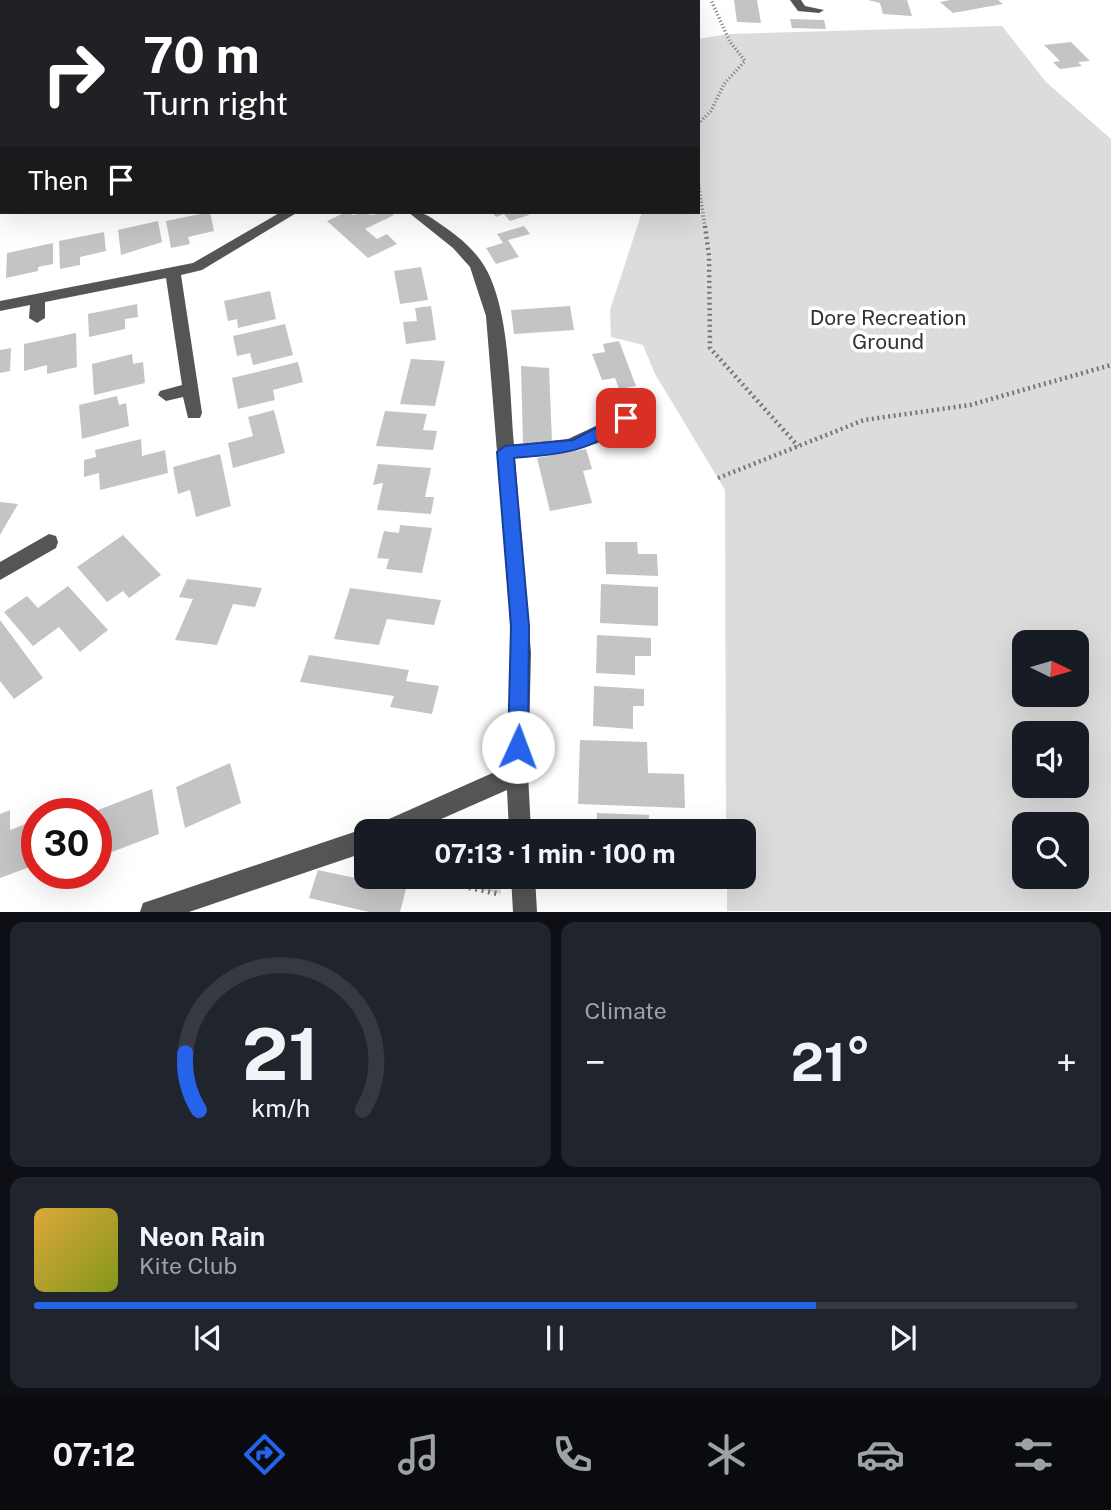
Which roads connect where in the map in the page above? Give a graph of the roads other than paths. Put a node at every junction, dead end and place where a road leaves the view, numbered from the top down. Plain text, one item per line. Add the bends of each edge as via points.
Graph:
1 (795, 0) edge
2 (819, 10) dead end
3 (288, 214) edge
4 (418, 214) edge
5 (173, 273) junction
6 (38, 299) junction
7 (0, 306) edge
8 (37, 318) dead end
9 (189, 389) junction
10 (166, 395) dead end
11 (194, 414) dead end
12 (626, 418) dead end
13 (505, 452) junction
14 (49, 542) dead end
15 (0, 572) edge
16 (517, 774) junction
17 (415, 819) edge
18 (519, 819) edge
19 (354, 844) edge
20 (152, 912) edge

1 - 2 street via 802,9
3 - 5 street via 212,261
4 - 13 street via 471,254 489,290 500,362
5 - 6 street
5 - 9 street
6 - 7 street
6 - 8 street
9 - 10 street
9 - 11 street
12 - 13 street via 574,446
13 - 16 street via 521,653
14 - 15 street
16 - 17 street
16 - 18 street
19 - 20 street

